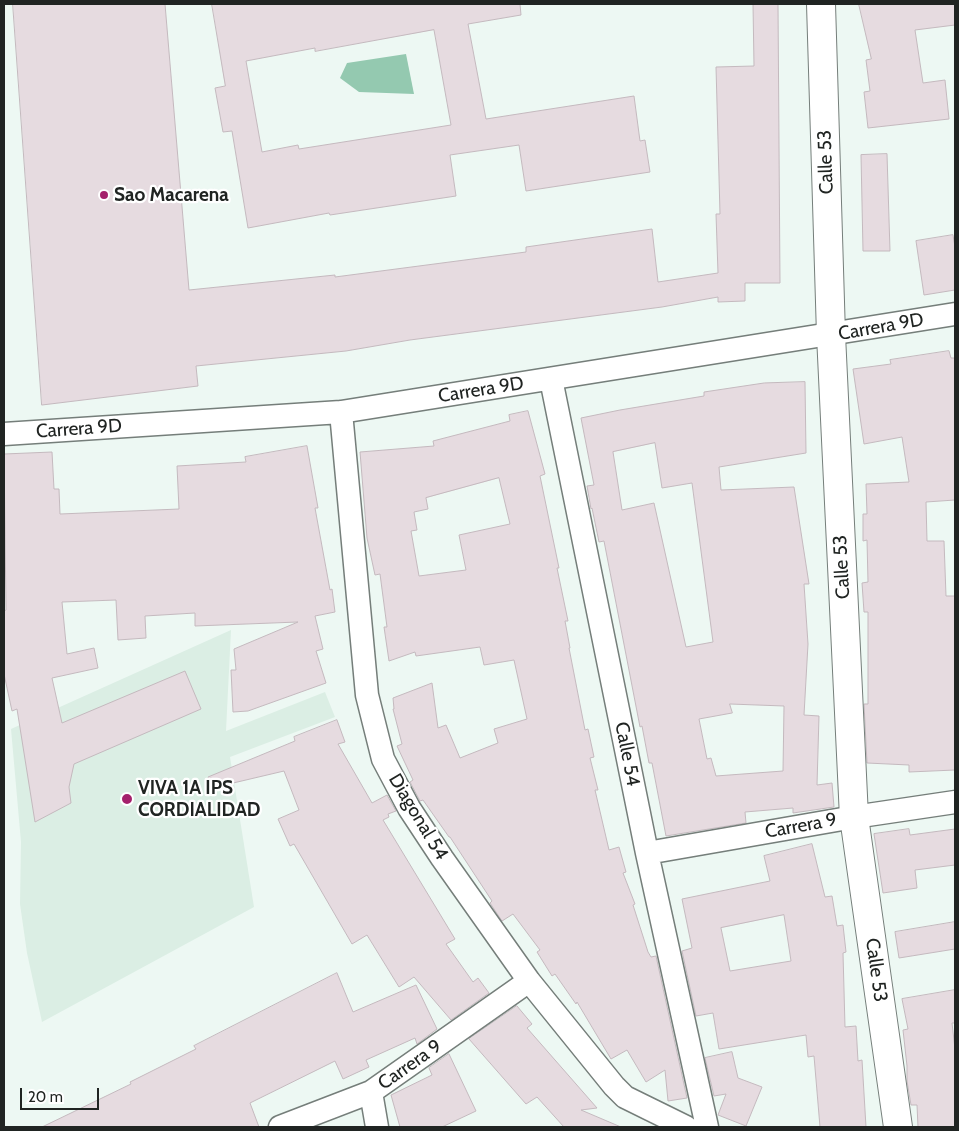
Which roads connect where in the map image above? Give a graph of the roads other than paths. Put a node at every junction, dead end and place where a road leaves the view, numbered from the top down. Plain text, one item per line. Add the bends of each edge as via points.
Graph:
1 (821, 4) edge
2 (955, 314) edge
3 (831, 335) junction
4 (551, 379) junction
5 (342, 412) junction
6 (4, 434) edge
7 (955, 802) edge
8 (854, 817) junction
9 (647, 853) junction
10 (529, 981) junction
11 (371, 1092) junction
12 (280, 1127) edge
13 (377, 1127) edge
14 (686, 1127) edge
15 (707, 1127) edge
16 (898, 1127) edge

1 - 3 street, Calle 53
2 - 3 street, Carrera 9D
3 - 4 street, Carrera 9D
3 - 8 street, Calle 53
4 - 5 street, Carrera 9D
4 - 9 street, Calle 54
5 - 6 street, Carrera 9D
5 - 10 street, Diagonal 54 via 367,695 383,759 409,808
7 - 8 street, Carrera 9
8 - 9 street, Carrera 9
8 - 16 street, Calle 53
9 - 15 street, Calle 54
10 - 11 street, Carrera 9
10 - 14 street, Diagonal 54 via 625,1097
11 - 12 street, Carrera 9
11 - 13 street

